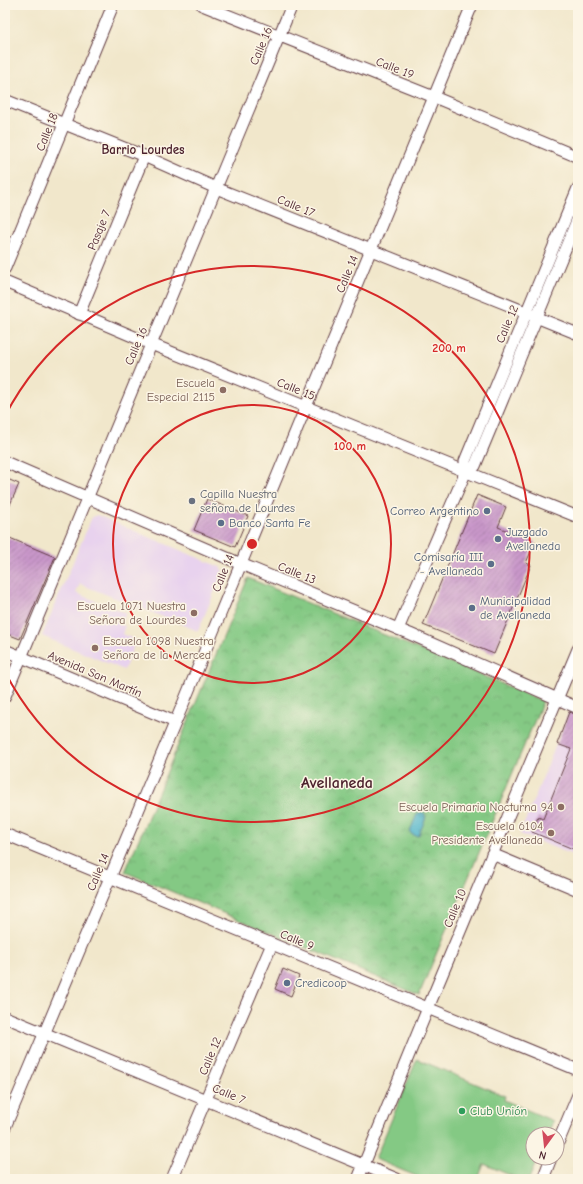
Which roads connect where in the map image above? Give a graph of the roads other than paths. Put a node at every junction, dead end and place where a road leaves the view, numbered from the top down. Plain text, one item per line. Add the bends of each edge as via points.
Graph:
1 (113, 5) edge
2 (202, 5) edge
3 (292, 5) edge
4 (472, 5) edge
5 (279, 36) junction
6 (434, 97) junction
7 (5, 100) edge
8 (64, 124) junction
9 (144, 156) junction
10 (578, 157) edge
11 (216, 188) junction
12 (578, 188) edge
13 (578, 218) edge
14 (370, 250) junction
15 (5, 268) edge
16 (5, 282) edge
17 (79, 314) junction
18 (531, 315) junction
19 (578, 334) edge
20 (151, 344) junction
21 (306, 407) junction
22 (5, 462) edge
23 (466, 472) junction
24 (87, 498) junction
25 (578, 517) edge
26 (241, 564) junction
27 (398, 629) junction
28 (578, 649) edge
29 (5, 650) edge
30 (21, 657) junction
31 (5, 696) edge
32 (557, 699) junction
33 (578, 708) edge
34 (175, 722) junction
35 (5, 834) edge
36 (492, 854) junction
37 (109, 877) junction
38 (578, 890) edge
39 (272, 944) junction
40 (428, 1008) junction
41 (5, 1017) edge
42 (44, 1033) junction
43 (578, 1070) edge
44 (578, 1095) edge
45 (206, 1099) junction
46 (565, 1126) edge
47 (5, 1128) edge
48 (364, 1165) junction
49 (548, 1166) edge
50 (172, 1179) edge
51 (358, 1179) edge
52 (397, 1179) edge
53 (542, 1179) edge

1 - 8 street, Calle 18
2 - 5 street, Calle 19
3 - 5 street, Calle 16
4 - 6 street, Calle 14
5 - 6 street, Calle 19
5 - 11 street, Calle 16
6 - 10 street, Calle 19
6 - 14 street, Calle 14
7 - 8 street, Calle 17
8 - 9 street, Calle 17
8 - 15 street, Calle 18
9 - 11 street, Calle 17
9 - 17 street, Pasaje 7
11 - 14 street, Calle 17
11 - 20 street, Calle 16
12 - 18 street, Calle 12
13 - 18 street, Calle 12
14 - 18 street, Calle 17
14 - 21 street, Calle 14
16 - 17 street, Calle 15
17 - 20 street, Calle 15
18 - 19 street, Calle 17
18 - 23 street, Calle 12 via 475,466
20 - 21 street, Calle 15
20 - 24 street, Calle 16
21 - 23 street, Calle 15
21 - 26 street, Calle 14
22 - 24 street, Calle 13
23 - 25 street, Calle 15
23 - 27 street, Calle 12
24 - 26 street, Calle 13
24 - 30 street, Calle 16
26 - 27 street, Calle 13
26 - 34 street, Calle 14
27 - 32 street, Calle 13
28 - 32 street, Calle 10
29 - 30 street, Avenida San Martín
30 - 31 street, Calle 16
30 - 34 street, Avenida San Martín
32 - 33 street, Calle 13
32 - 36 street, Calle 10
34 - 37 street, Calle 14
35 - 37 street, Calle 9
36 - 38 street
36 - 40 street, Calle 10
37 - 39 street, Calle 9
37 - 42 street, Calle 14
39 - 40 street, Calle 9
39 - 45 street, Calle 12
40 - 43 street, Calle 9
40 - 48 street, Calle 10
41 - 42 street, Calle 7
42 - 45 street, Calle 7
42 - 47 street, Calle 14
44 - 46 street
45 - 48 street, Calle 7
45 - 50 street, Calle 12
48 - 51 street, Calle 10
48 - 52 street, Calle 7
49 - 53 street

